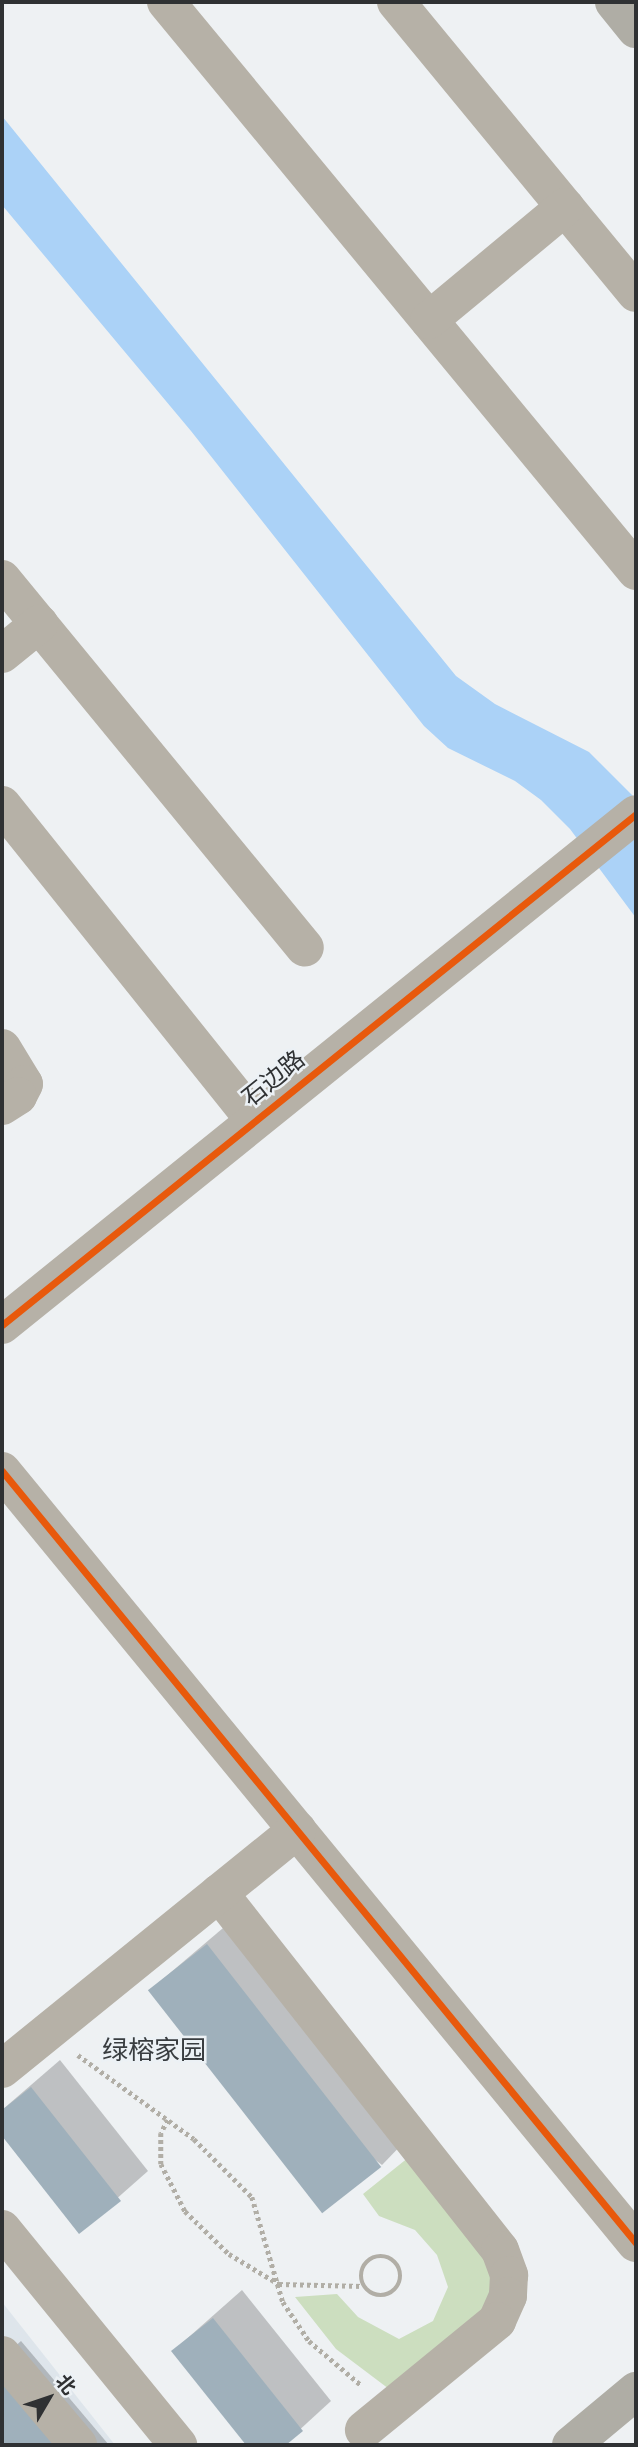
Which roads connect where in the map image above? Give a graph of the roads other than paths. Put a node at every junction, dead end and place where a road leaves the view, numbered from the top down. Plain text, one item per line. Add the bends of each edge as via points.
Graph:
1 (166, 2) edge
2 (396, 2) edge
3 (614, 2) edge
4 (636, 29) edge
5 (565, 207) junction
6 (636, 293) edge
7 (429, 320) junction
8 (636, 571) edge
9 (2, 579) edge
10 (39, 624) junction
11 (2, 654) edge
12 (2, 805) edge
13 (636, 814) edge
14 (305, 948) dead end
15 (2, 1048) edge
16 (2, 1106) edge
17 (254, 1119) junction
18 (2, 1325) edge
19 (2, 1471) edge
20 (297, 1830) junction
21 (219, 1893) junction
22 (2, 2069) edge
23 (2, 2229) edge
24 (636, 2243) edge
25 (2, 2355) edge
26 (636, 2392) edge
27 (370, 2432) edge
28 (78, 2445) edge
29 (178, 2445) edge
30 (571, 2445) edge

1 - 7 street
2 - 5 street
3 - 4 main road
5 - 6 street
5 - 7 street
7 - 8 street
9 - 10 street
10 - 11 street
10 - 14 street
12 - 17 street
13 - 17 street, 石边路
15 - 16 street via 24,1084 18,1096
17 - 18 street, 石边路
19 - 20 street
20 - 21 street
20 - 24 street
21 - 22 street
21 - 27 street via 500,2250 509,2275 508,2296 497,2321
23 - 29 street
25 - 28 street
26 - 30 main road

